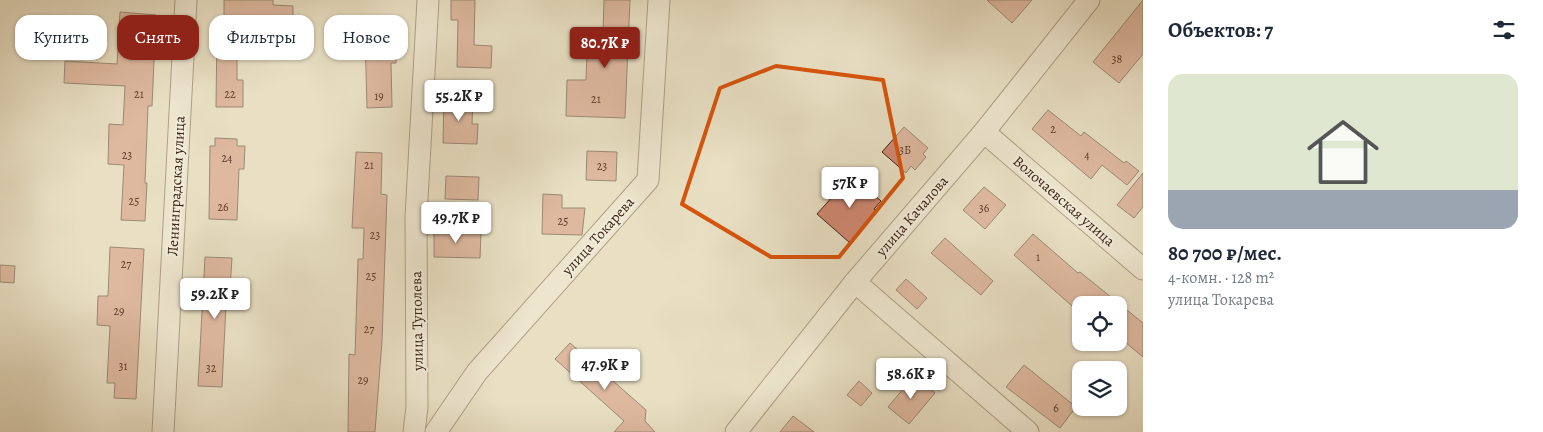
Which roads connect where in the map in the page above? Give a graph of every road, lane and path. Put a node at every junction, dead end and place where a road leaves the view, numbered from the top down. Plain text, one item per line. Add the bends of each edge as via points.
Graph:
1 (186, 0) edge
2 (428, 0) edge
3 (659, 0) edge
4 (1089, 0) edge
5 (984, 132) junction
6 (1140, 259) edge
7 (854, 282) junction
8 (739, 431) edge
9 (163, 432) edge
10 (414, 432) edge
11 (436, 432) edge
12 (1028, 432) edge

1 - 9 street, Ленинградская улица
2 - 10 street, улица Туполева via 416,217 418,407
3 - 11 street, улица Токарева via 648,180 477,372
4 - 5 street, улица Качалова
5 - 6 street, Волочаевская улица
5 - 7 street, улица Качалова
7 - 8 street, улица Качалова
7 - 12 street

